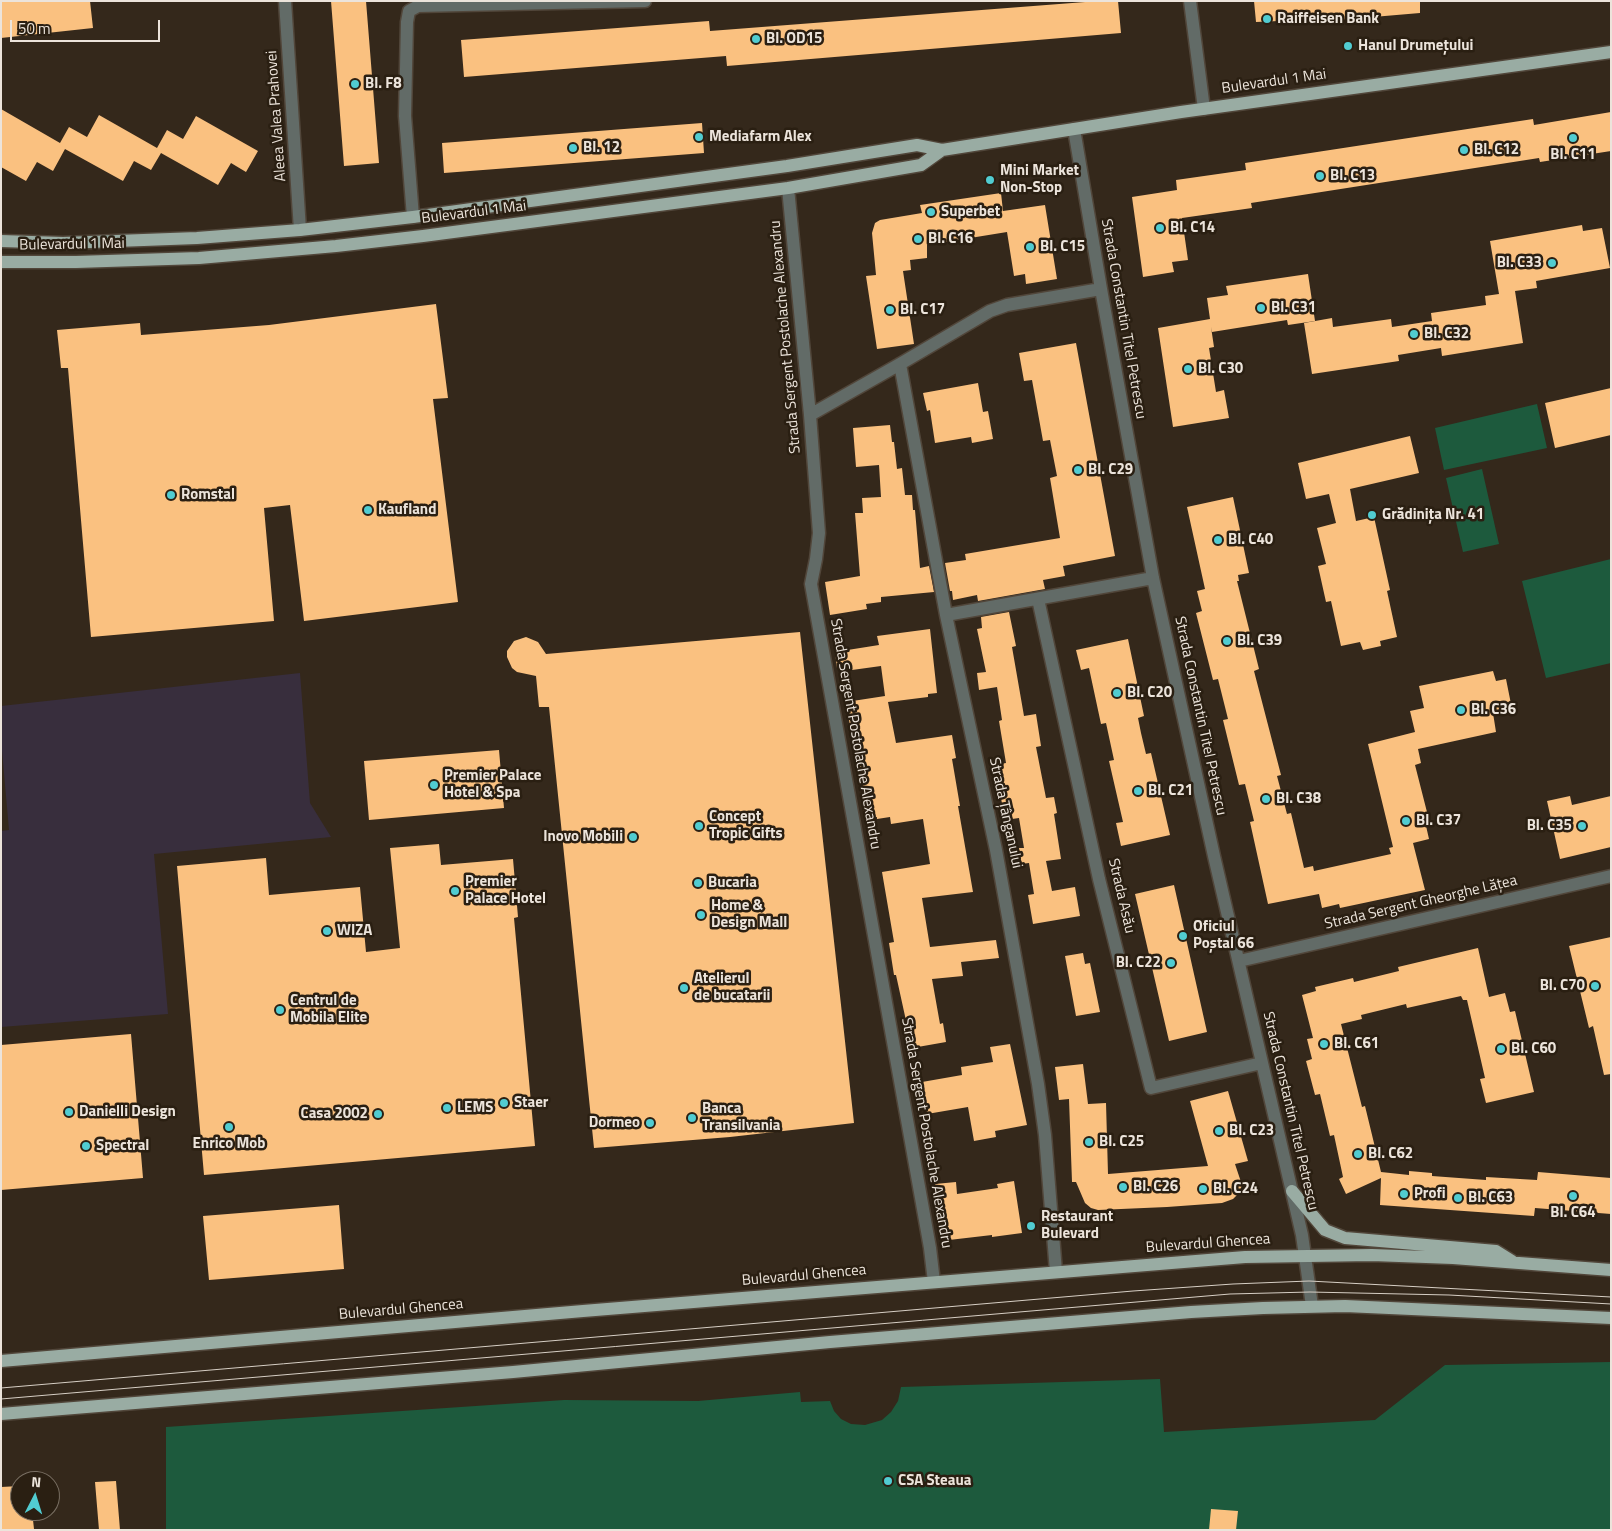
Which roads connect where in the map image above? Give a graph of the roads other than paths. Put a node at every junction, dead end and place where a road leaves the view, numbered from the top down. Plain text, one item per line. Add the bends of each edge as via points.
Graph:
1 (285, 1) edge
2 (645, 1) edge
3 (1190, 1) edge
4 (1611, 52) edge
5 (1204, 109) junction
6 (1074, 129) junction
7 (942, 150) junction
8 (788, 188) junction
9 (413, 217) junction
10 (300, 230) junction
11 (1, 241) edge
12 (1, 262) edge
13 (1101, 289) junction
14 (900, 364) junction
15 (810, 415) junction
16 (1153, 578) junction
17 (1038, 599) junction
18 (946, 615) junction
19 (1611, 876) edge
20 (1239, 962) junction
21 (1262, 1063) junction
22 (1292, 1191) junction
23 (1306, 1255) junction
24 (1514, 1262) junction
25 (1611, 1270) edge
26 (1056, 1272) junction
27 (934, 1282) junction
28 (1312, 1306) junction
29 (1611, 1318) edge
30 (1, 1362) edge
31 (1, 1414) edge

1 - 10 street, Aleea Valea Prahovei
2 - 9 street via 418,6 410,12 407,22 405,116
3 - 5 street
4 - 5 main road, Bulevardul 1 Mai
5 - 6 main road, Bulevardul 1 Mai
6 - 7 main road, Bulevardul 1 Mai
6 - 13 street, Strada Constantin Titel Petrescu
7 - 8 main road, Bulevardul 1 Mai via 920,165
7 - 9 main road, Bulevardul 1 Mai via 917,145
8 - 12 main road, Bulevardul 1 Mai via 336,246 199,258
8 - 15 street, Strada Sergent Postolache Alexandru
9 - 10 main road, Bulevardul 1 Mai
10 - 11 main road, Bulevardul 1 Mai via 63,243
13 - 14 street via 1007,305 990,311
13 - 16 street, Strada Constantin Titel Petrescu
14 - 15 street
14 - 18 street, Strada Țânganului
15 - 27 street, Strada Sergent Postolache Alexandru via 819,533 811,584
16 - 17 street
16 - 20 street, Strada Constantin Titel Petrescu
17 - 18 street
17 - 21 street, Strada Asău via 1100,879 1151,1088
18 - 26 street, Strada Țânganului via 996,850 1038,1084 1046,1135
19 - 20 street, Strada Sergent Gheorghe Lățea
20 - 21 street, Strada Constantin Titel Petrescu
21 - 22 street, Strada Constantin Titel Petrescu
22 - 23 street, Strada Constantin Titel Petrescu
22 - 24 main road via 1325,1230 1345,1238 1496,1251
23 - 24 main road, Bulevardul Ghencea via 1381,1255
23 - 26 main road, Bulevardul Ghencea
23 - 28 street, Strada Constantin Titel Petrescu
24 - 25 main road, Bulevardul Ghencea
26 - 27 main road, Bulevardul Ghencea
27 - 30 main road, Bulevardul Ghencea
28 - 29 main road via 1388,1306
28 - 31 main road via 1191,1312

